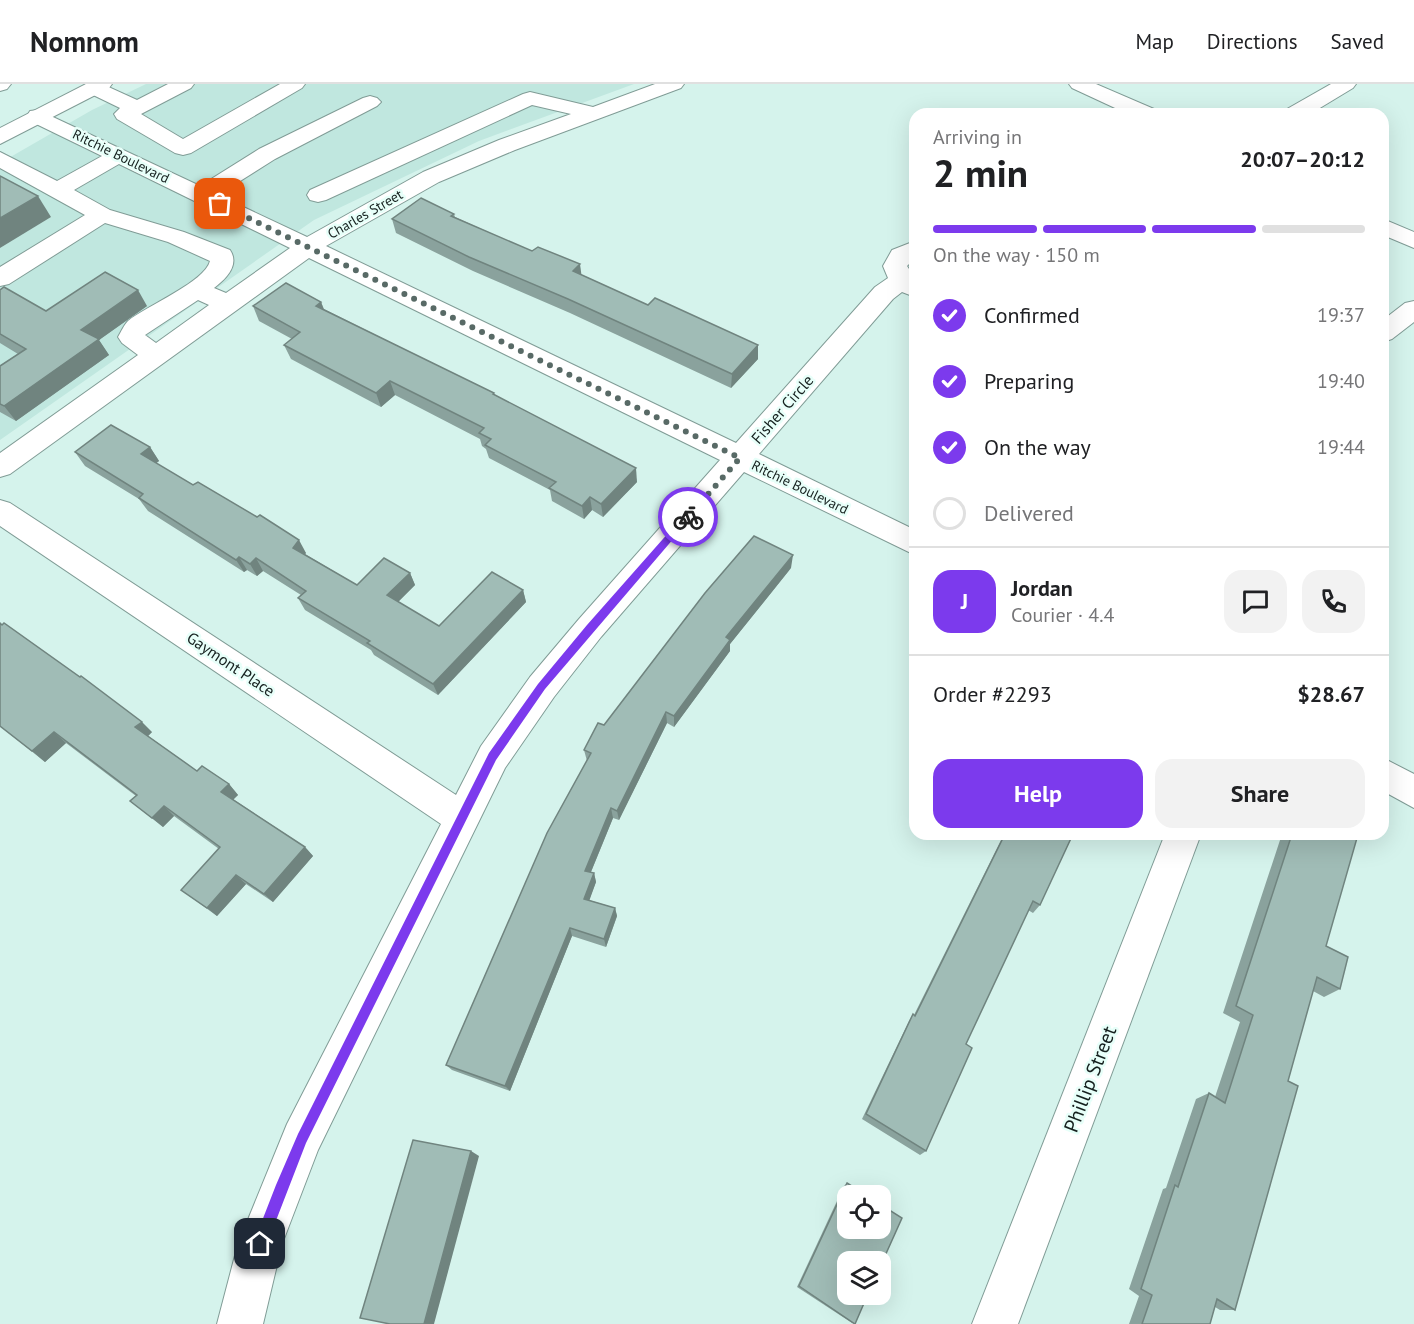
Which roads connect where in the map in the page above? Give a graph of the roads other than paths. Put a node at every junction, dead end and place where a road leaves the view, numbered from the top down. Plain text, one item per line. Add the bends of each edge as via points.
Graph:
1 (184, 84) edge
2 (295, 84) edge
3 (674, 84) edge
4 (1079, 84) edge
5 (1346, 84) edge
6 (98, 86) edge
7 (370, 102) dead end
8 (137, 108) junction
9 (1133, 108) edge
10 (1305, 108) edge
11 (593, 113) junction
12 (38, 116) junction
13 (0, 137) edge
14 (119, 155) junction
15 (10, 165) edge
16 (0, 183) edge
17 (57, 190) junction
18 (318, 195) dead end
19 (102, 215) junction
20 (199, 215) junction
21 (1389, 229) edge
22 (1414, 241) edge
23 (309, 246) junction
24 (909, 251) edge
25 (0, 278) edge
26 (908, 285) edge
27 (196, 290) junction
28 (229, 304) junction
29 (1414, 309) edge
30 (1389, 328) edge
31 (156, 356) junction
32 (740, 458) junction
33 (3, 461) edge
34 (0, 511) edge
35 (909, 540) edge
36 (1389, 777) edge
37 (1414, 792) edge
38 (461, 818) junction
39 (1181, 840) edge
40 (240, 1324) edge
41 (995, 1324) edge

1 - 8 street
2 - 8 street via 183,147 125,114
3 - 11 street, Charles Street
4 - 9 street
5 - 10 street
6 - 8 street
6 - 12 street
7 - 20 street via 267,154
11 - 18 street via 530,98
11 - 23 street, Charles Street via 431,177
12 - 13 street
12 - 14 street, Ritchie Boulevard
14 - 17 street
14 - 20 street, Ritchie Boulevard
15 - 16 street
15 - 17 street
17 - 19 street
19 - 20 street
19 - 25 street
20 - 23 street, Ritchie Boulevard
20 - 27 street via 223,262
21 - 22 street
23 - 28 street, Charles Street
23 - 32 street, Ritchie Boulevard
24 - 26 street, Fisher Circle via 896,264 896,272
26 - 32 street, Fisher Circle via 884,293
27 - 28 street
27 - 31 street via 136,328 131,337
28 - 31 street, Charles Street
29 - 30 street
31 - 33 street, Charles Street
32 - 35 street, Ritchie Boulevard
32 - 38 street, Fisher Circle via 542,687 493,757
34 - 38 street, Gaymont Place
36 - 37 street
38 - 40 street, Fisher Circle via 282,1185 260,1244
39 - 41 street, Phillip Street

